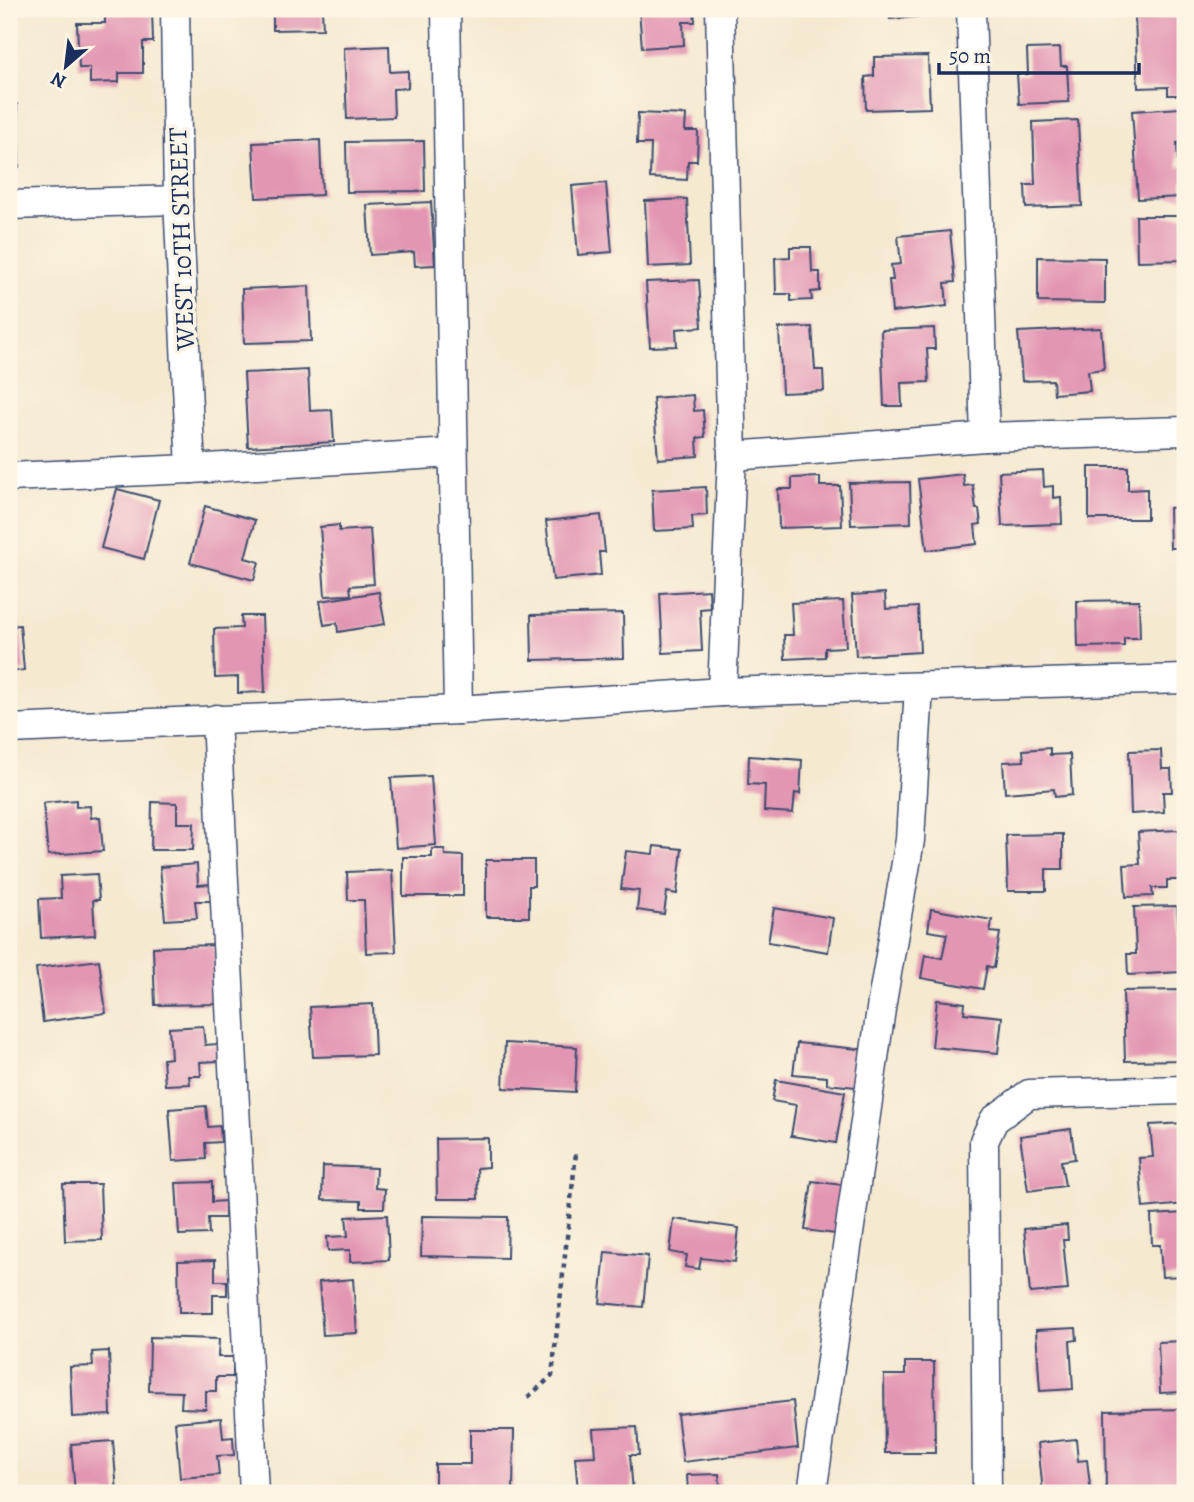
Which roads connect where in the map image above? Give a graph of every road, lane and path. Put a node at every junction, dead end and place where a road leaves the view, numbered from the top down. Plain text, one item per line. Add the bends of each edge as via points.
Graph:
1 (175, 9) edge
2 (446, 9) edge
3 (720, 9) edge
4 (971, 9) edge
5 (178, 201) junction
6 (9, 205) edge
7 (1185, 431) edge
8 (985, 437) junction
9 (452, 453) junction
10 (732, 456) junction
11 (191, 469) junction
12 (9, 477) edge
13 (1185, 680) edge
14 (919, 687) junction
15 (722, 692) junction
16 (458, 710) junction
17 (216, 719) junction
18 (9, 729) edge
19 (1185, 1090) edge
20 (576, 1153) dead end
21 (528, 1396) dead end
22 (254, 1493) edge
23 (812, 1493) edge
24 (987, 1493) edge

1 - 5 street, WEST 10TH STREET
2 - 9 street
3 - 10 street
4 - 8 street
5 - 6 street
5 - 11 street, WEST 10TH STREET
7 - 8 street
8 - 10 street
9 - 11 street
9 - 16 street
10 - 15 street
11 - 12 street
13 - 14 street
14 - 15 street
14 - 23 street via 910,840
15 - 16 street
16 - 17 street
17 - 18 street
17 - 22 street
19 - 24 street via 1029,1094 994,1121 984,1141
20 - 21 path via 552,1377

